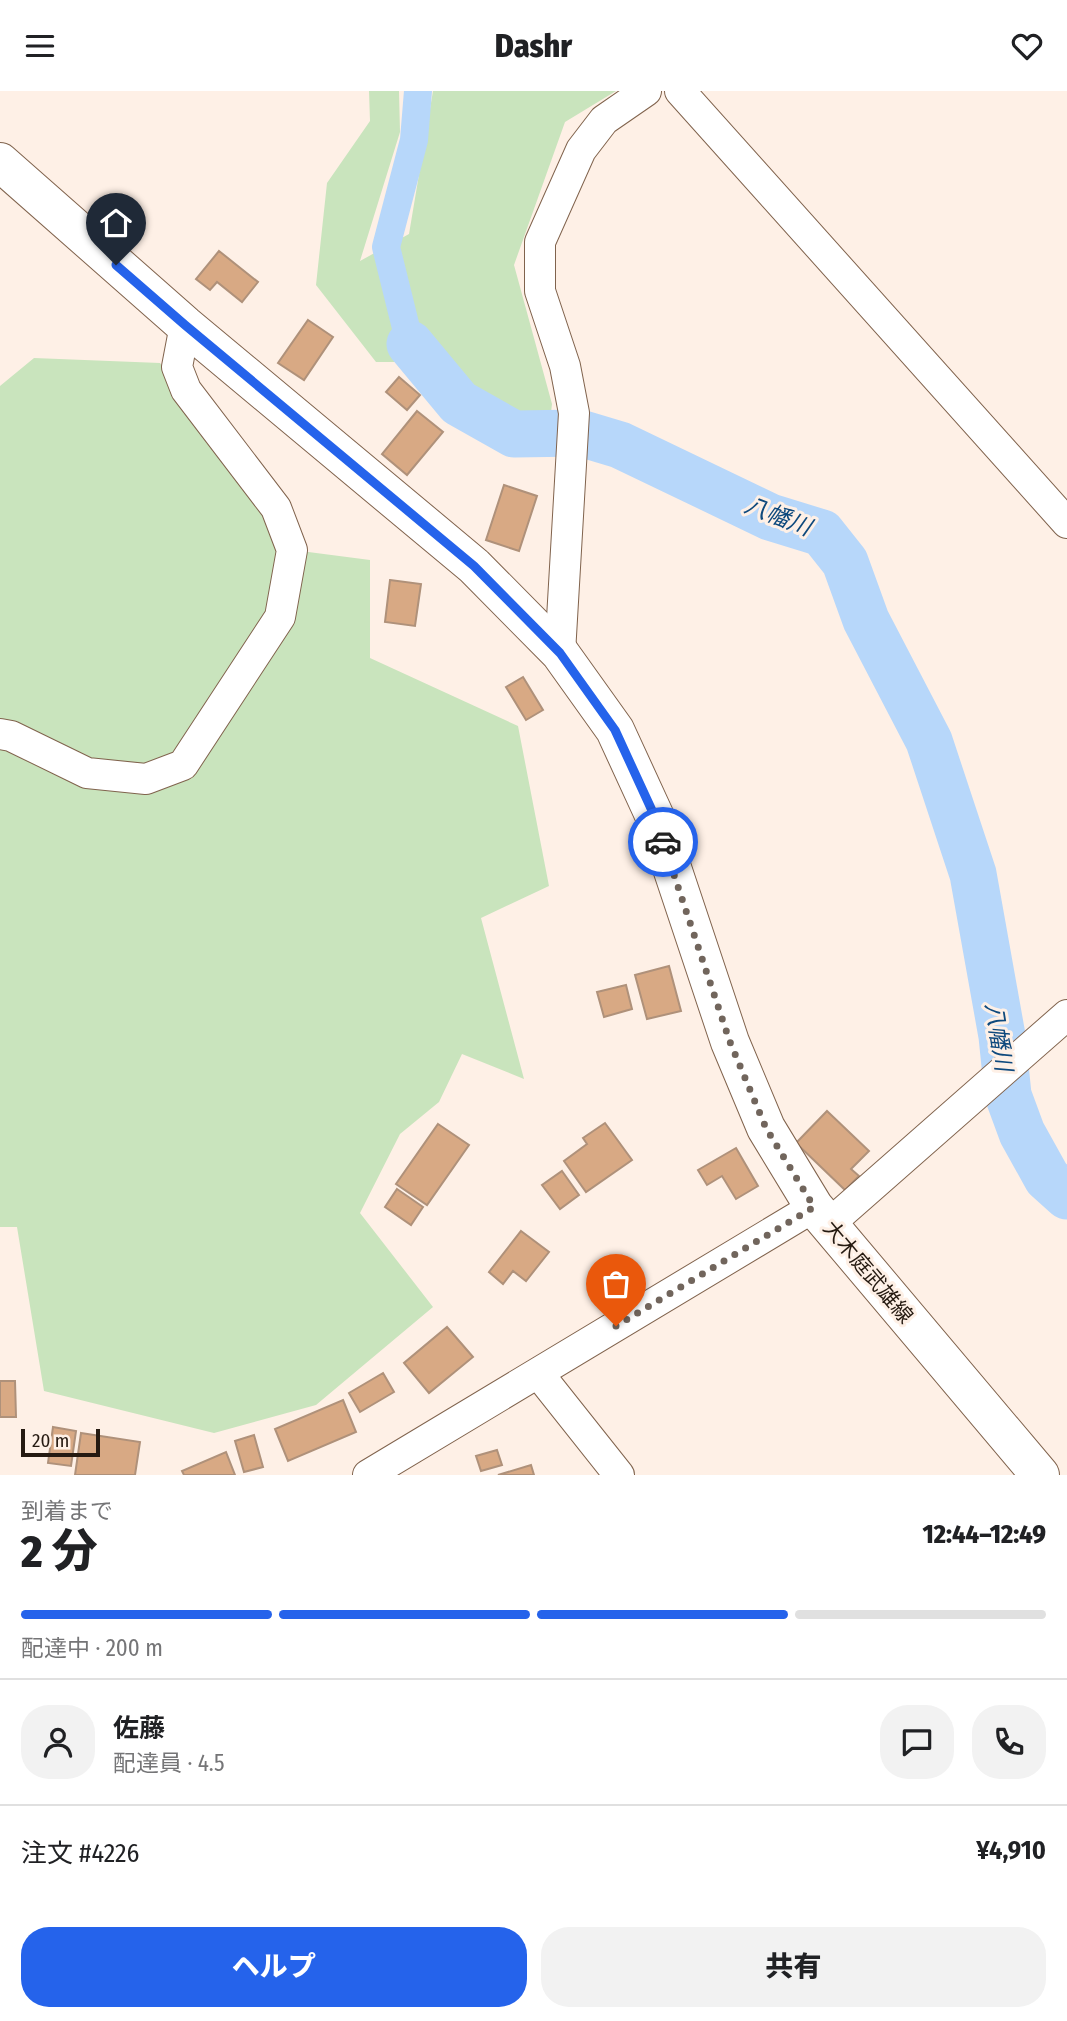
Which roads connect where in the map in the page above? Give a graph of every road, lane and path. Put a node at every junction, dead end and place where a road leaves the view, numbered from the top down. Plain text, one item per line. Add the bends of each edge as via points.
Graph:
1 (646, 91) edge
2 (680, 91) edge
3 (0, 162) edge
4 (185, 325) junction
5 (1067, 523) edge
6 (560, 653) junction
7 (0, 734) edge
8 (1067, 1015) edge
9 (821, 1216) junction
10 (538, 1373) junction
11 (368, 1475) edge
12 (619, 1475) edge
13 (1040, 1475) edge

1 - 6 street via 604,120 581,150 540,242 540,291 565,366 574,413
2 - 5 street
3 - 4 main road, 大木庭武雄線
4 - 6 main road, 大木庭武雄線 via 474,566
4 - 7 street via 177,367 186,390 276,508 292,550 280,617 183,765 146,779 87,772
6 - 9 main road, 大木庭武雄線 via 615,730 649,804 730,1042 766,1128
8 - 9 street via 991,1082
9 - 10 street
9 - 13 main road, 大木庭武雄線
10 - 11 street
10 - 12 street

